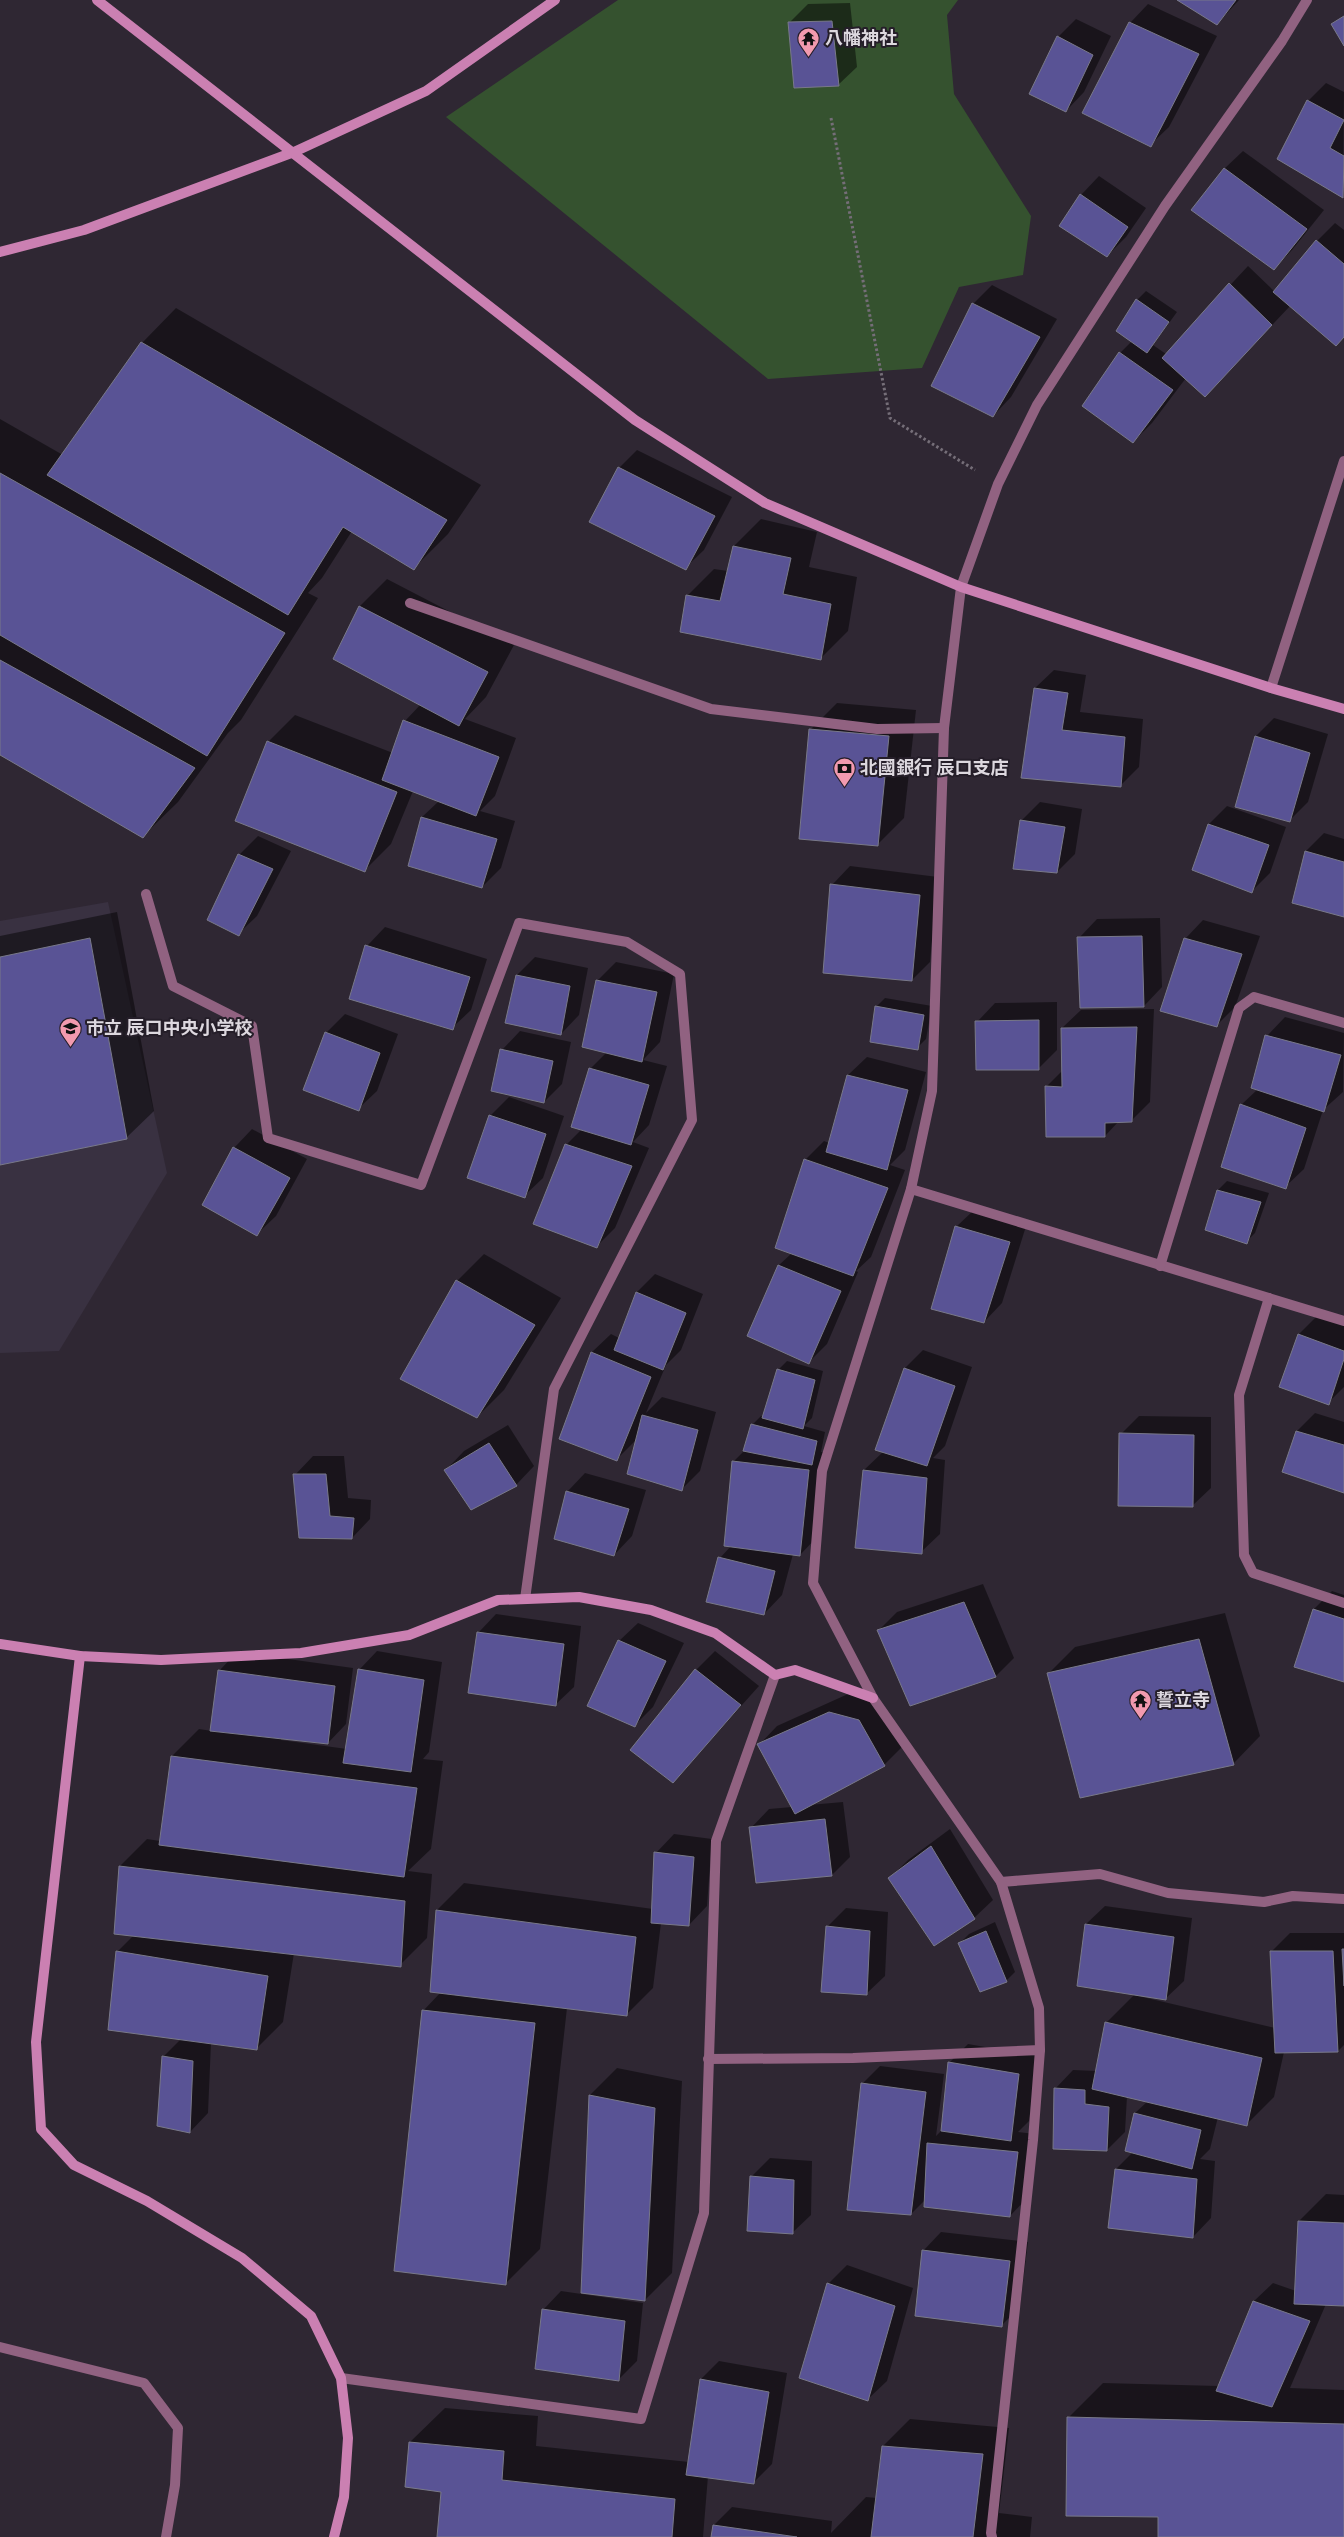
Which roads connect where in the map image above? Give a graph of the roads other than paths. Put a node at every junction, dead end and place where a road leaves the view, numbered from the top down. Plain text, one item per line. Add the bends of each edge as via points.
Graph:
1 (97, 0) edge
2 (555, 0) edge
3 (1307, 0) edge
4 (294, 152) junction
5 (0, 252) edge
6 (1344, 461) edge
7 (961, 587) junction
8 (410, 603) dead end
9 (1272, 688) junction
10 (1344, 709) edge
11 (944, 728) junction
12 (146, 894) dead end
13 (1344, 1023) edge
14 (911, 1189) junction
15 (1160, 1266) junction
16 (1269, 1298) junction
17 (1344, 1321) edge
18 (525, 1599) junction
19 (1344, 1603) edge
20 (0, 1644) edge
21 (80, 1656) junction
22 (774, 1675) junction
23 (873, 1698) junction
24 (1001, 1882) junction
25 (1344, 1899) edge
26 (1040, 2050) junction
27 (708, 2059) junction
28 (0, 2347) edge
29 (341, 2378) junction
30 (166, 2537) edge
31 (334, 2537) edge
32 (992, 2537) edge

1 - 4 street
2 - 4 street via 426,91
3 - 7 street via 1282,41 1165,206 1037,405 998,484
4 - 5 street via 84,230
4 - 7 street via 635,420 765,503
6 - 9 street
7 - 9 street
7 - 11 street
8 - 11 street via 711,709 877,729
9 - 10 street
11 - 14 street via 932,1092
12 - 18 street via 173,986 252,1026 268,1138 421,1185 519,923 627,942 680,974 692,1120 554,1389
13 - 15 street via 1254,996 1239,1008
14 - 15 street
14 - 23 street via 822,1471 813,1583
15 - 16 street
16 - 17 street
16 - 19 street via 1239,1396 1244,1555 1253,1572
18 - 21 street via 498,1600 409,1635 301,1653 161,1660
18 - 22 street via 579,1597 651,1610 715,1634
20 - 21 street
21 - 29 street via 36,2042 41,2129 74,2165 146,2201 242,2258 311,2316
22 - 23 street via 795,1670
22 - 27 street via 716,1842
23 - 24 street
24 - 25 street via 1100,1874 1168,1893 1264,1902 1293,1896
24 - 26 street via 1039,2008
26 - 27 street via 852,2058
26 - 32 street
27 - 29 street via 704,2213 640,2420
28 - 30 street via 144,2383 178,2428 175,2485
29 - 31 street via 348,2438 344,2497

